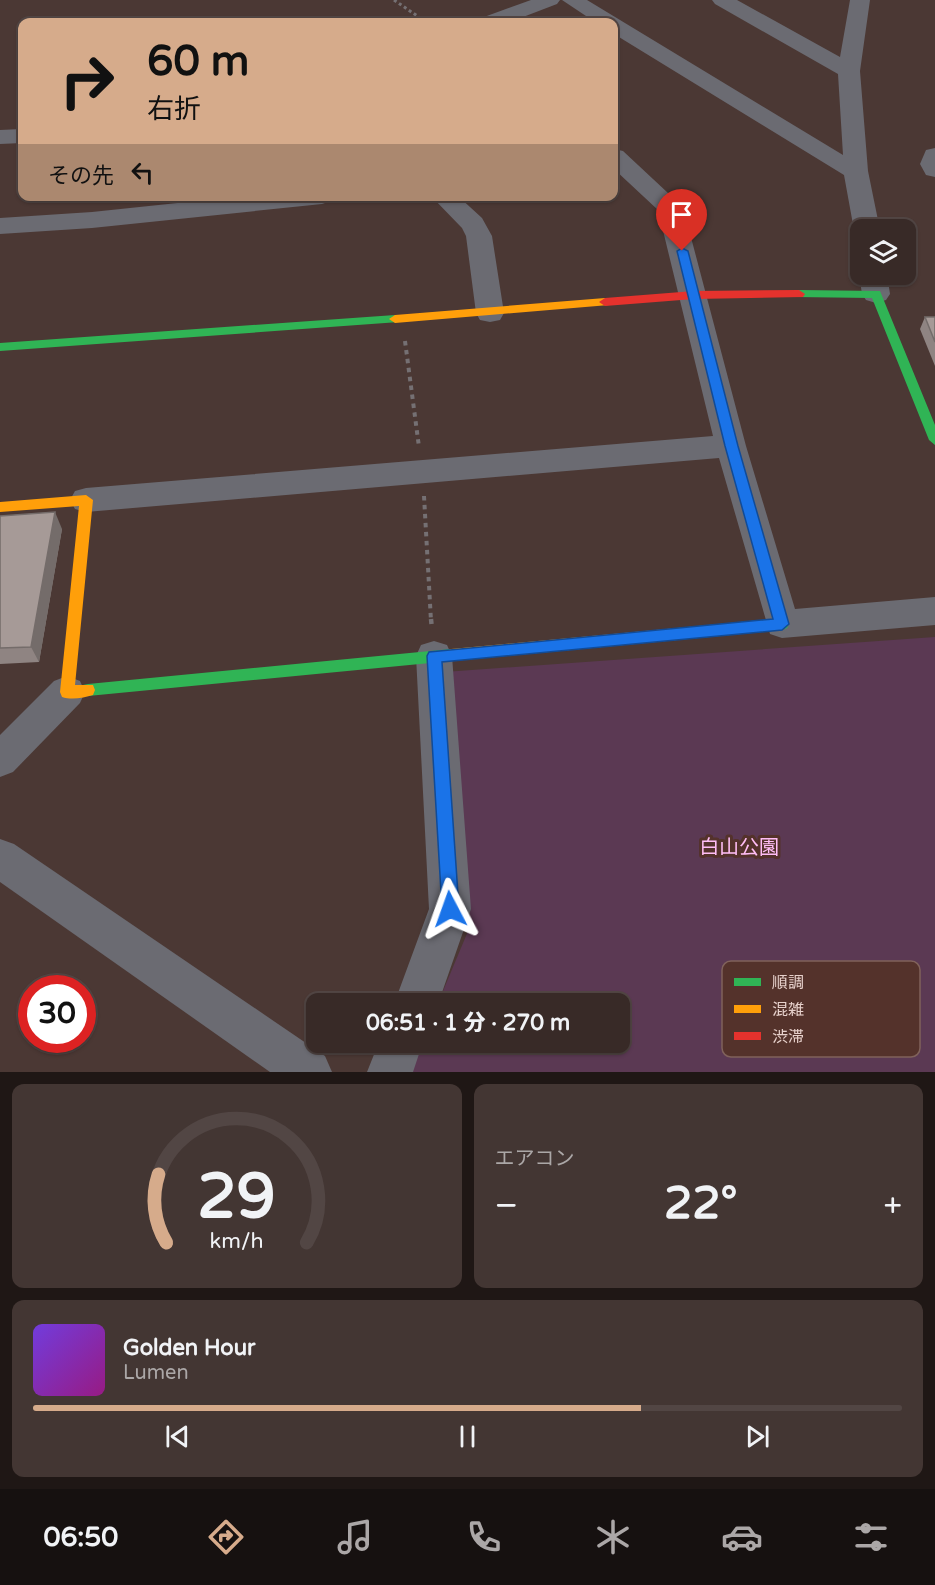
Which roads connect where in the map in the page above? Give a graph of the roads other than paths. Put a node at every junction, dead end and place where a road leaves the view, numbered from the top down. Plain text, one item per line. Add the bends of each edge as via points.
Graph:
1 (550, 0) edge
2 (572, 0) edge
3 (722, 0) edge
4 (860, 0) edge
5 (503, 18) edge
6 (602, 18) edge
7 (618, 27) edge
8 (849, 71) junction
9 (18, 136) edge
10 (0, 137) edge
11 (935, 155) edge
12 (618, 160) edge
13 (935, 170) edge
14 (856, 171) junction
15 (275, 201) edge
16 (449, 201) edge
17 (865, 219) edge
18 (0, 226) edge
19 (858, 285) edge
20 (874, 285) edge
21 (694, 295) junction
22 (490, 313) junction
23 (0, 347) edge
24 (935, 440) edge
25 (731, 446) junction
26 (86, 500) junction
27 (0, 507) edge
28 (935, 611) edge
29 (782, 624) junction
30 (434, 656) junction
31 (67, 692) junction
32 (0, 760) edge
33 (0, 858) edge
34 (420, 993) edge
35 (397, 1053) edge
36 (309, 1072) edge
37 (390, 1072) edge

1 - 5 street
2 - 6 street
3 - 8 street
4 - 8 street
7 - 14 street
8 - 14 street
9 - 10 street
11 - 13 street
12 - 21 street via 670,207
14 - 17 street
15 - 18 street
16 - 22 street via 474,224 479,236
19 - 21 street
20 - 24 street
21 - 22 street
21 - 25 street
22 - 23 street
25 - 26 street
25 - 29 street
26 - 27 street
26 - 31 street
28 - 29 street
29 - 30 street
30 - 31 street
30 - 34 street via 450,909
31 - 32 street
33 - 36 street
35 - 37 street

